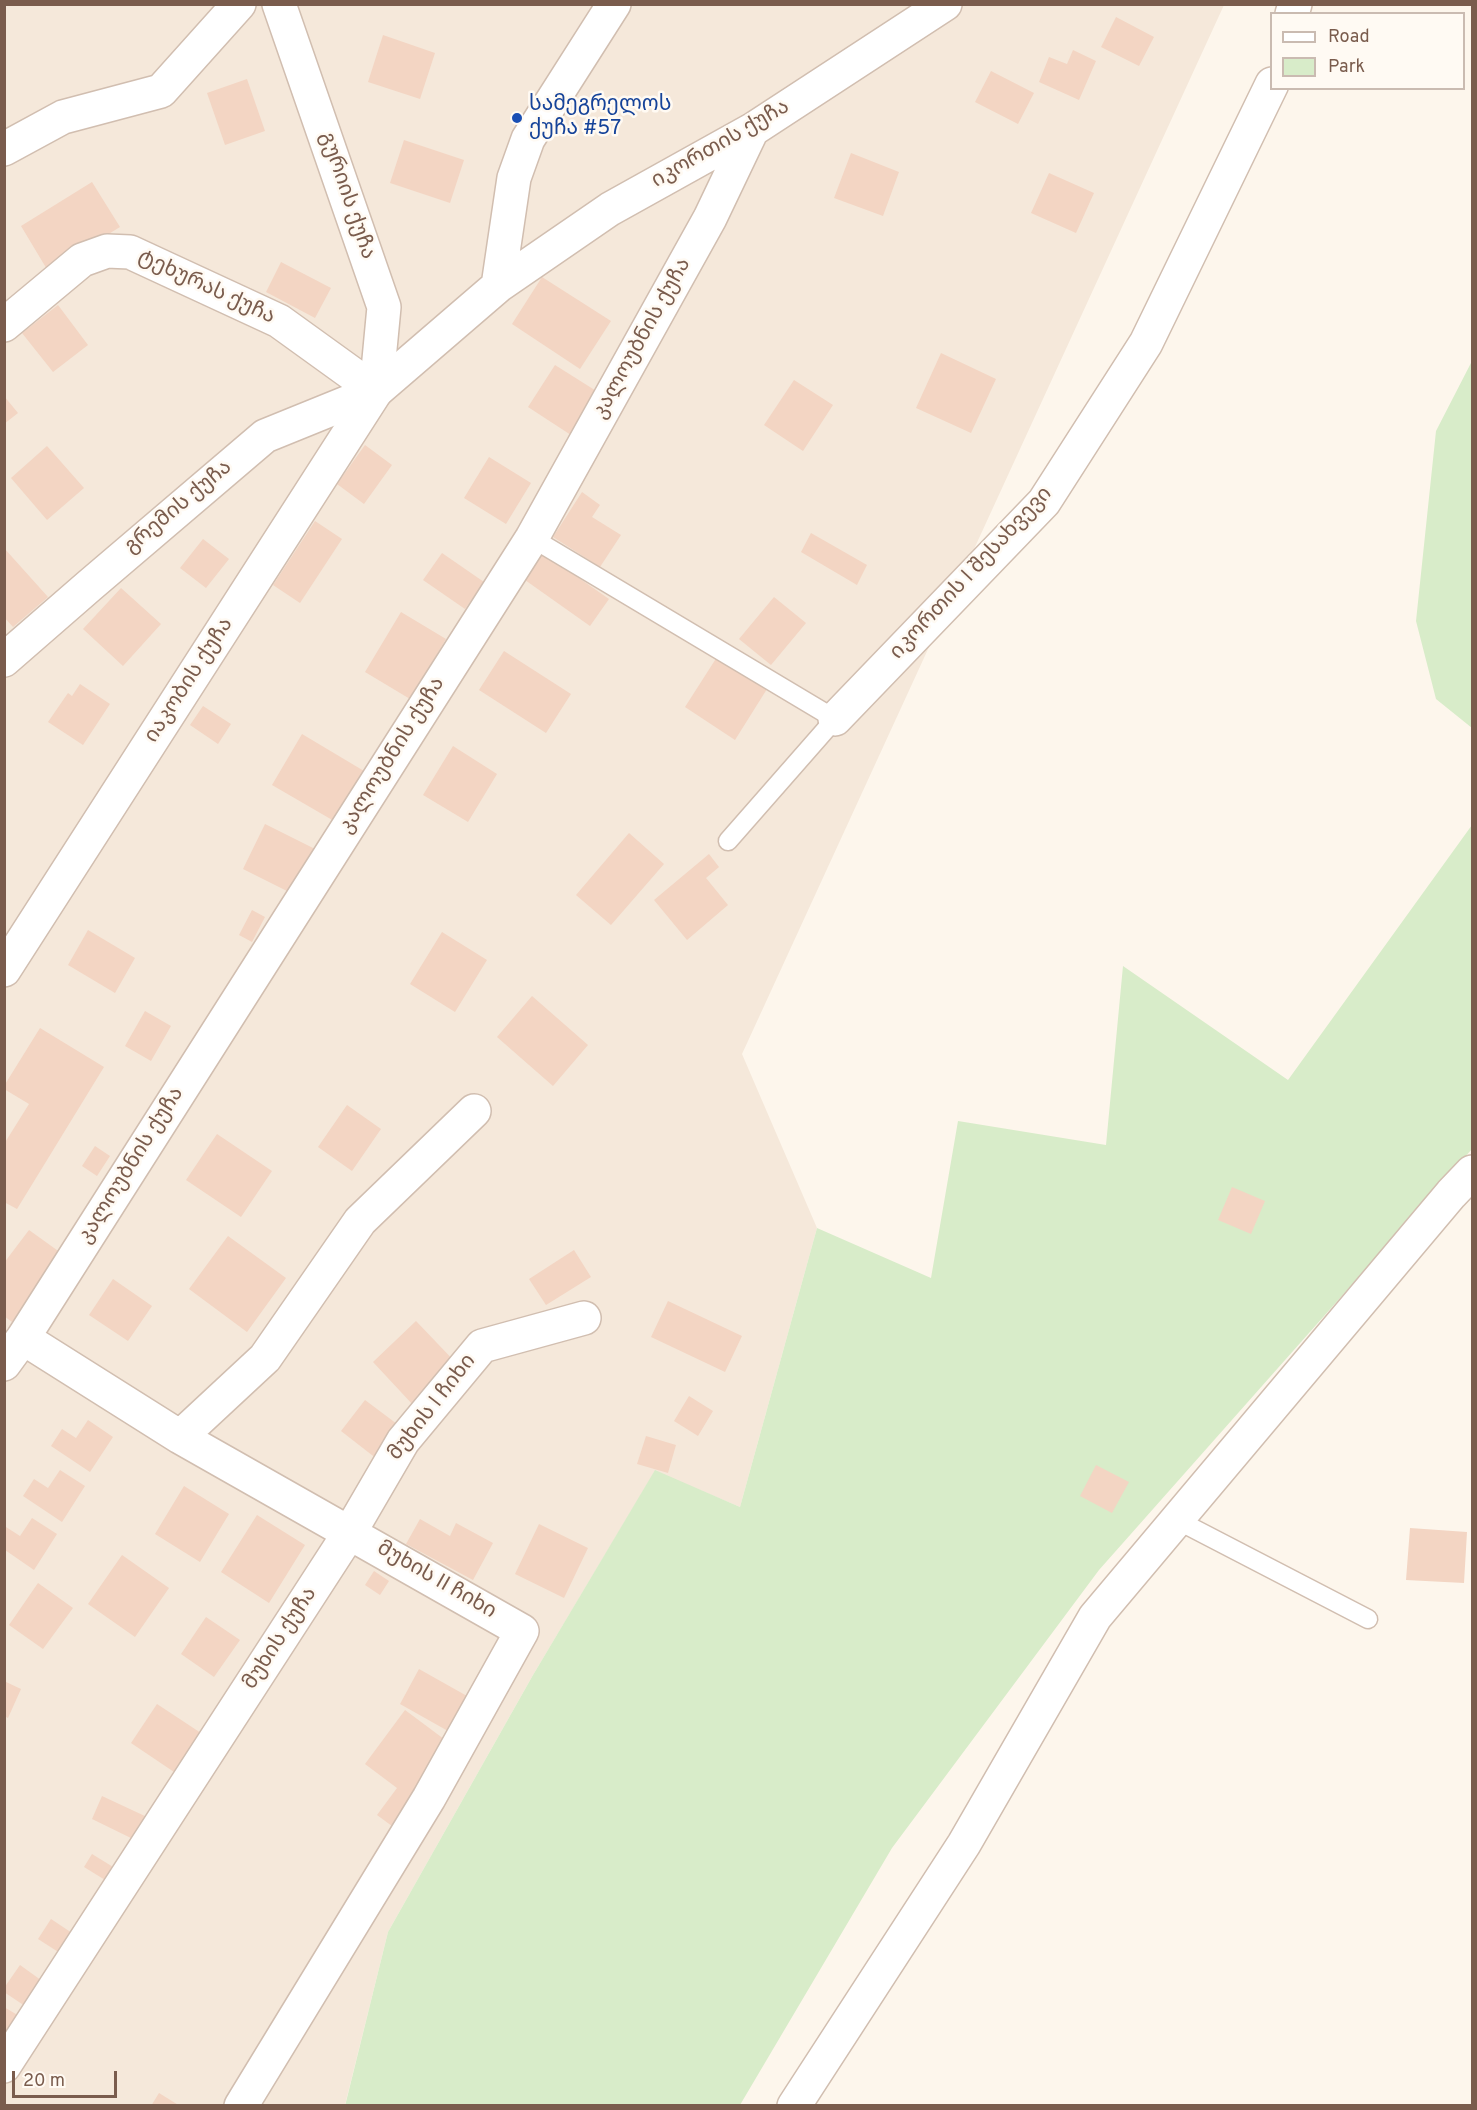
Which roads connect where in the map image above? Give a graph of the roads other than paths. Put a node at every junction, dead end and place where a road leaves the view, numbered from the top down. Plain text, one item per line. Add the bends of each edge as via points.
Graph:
1 (239, 4) edge
2 (279, 4) edge
3 (614, 4) edge
4 (945, 4) edge
5 (1270, 88) edge
6 (752, 130) junction
7 (4, 149) edge
8 (498, 286) junction
9 (4, 325) edge
10 (376, 391) junction
11 (532, 538) junction
12 (4, 660) edge
13 (836, 718) junction
14 (728, 841) dead end
15 (4, 970) edge
16 (474, 1111) dead end
17 (1473, 1172) edge
18 (584, 1318) dead end
19 (14, 1351) edge
20 (180, 1437) junction
21 (1177, 1520) junction
22 (350, 1532) junction
23 (1368, 1619) dead end
24 (4, 2066) edge
25 (241, 2106) edge
26 (794, 2106) edge

1 - 7 street via 161,92 63,117
2 - 10 street, გურიის ქუჩა via 384,307
3 - 8 street via 528,139 514,178
4 - 6 street, იკორთის ქუჩა
5 - 13 street, იკორთის I შესახვევი via 1146,343 1044,502
6 - 8 street, იკორთის ქუჩა via 610,209
6 - 11 street, კალოუბნის ქუჩა via 710,218
8 - 10 street, იკორთის ქუჩა
9 - 10 street, ტეხურას ქუჩა via 82,260 107,251 130,252 279,321
10 - 12 street, გრემის ქუჩა via 265,436
10 - 15 street, იაკობის ქუჩა
11 - 13 lane
11 - 19 street, კალოუბნის ქუჩა
13 - 14 lane, იკორთის I შესახვევი
16 - 20 street via 360,1221 265,1358
17 - 21 street
18 - 22 street, მუხის I ჩიხი via 482,1346 403,1441
19 - 20 street
20 - 22 street
21 - 23 lane
21 - 26 street via 1095,1617 964,1844
22 - 24 street, მუხის ქუჩა
22 - 25 street, მუხის II ჩიხი via 522,1631 429,1798

